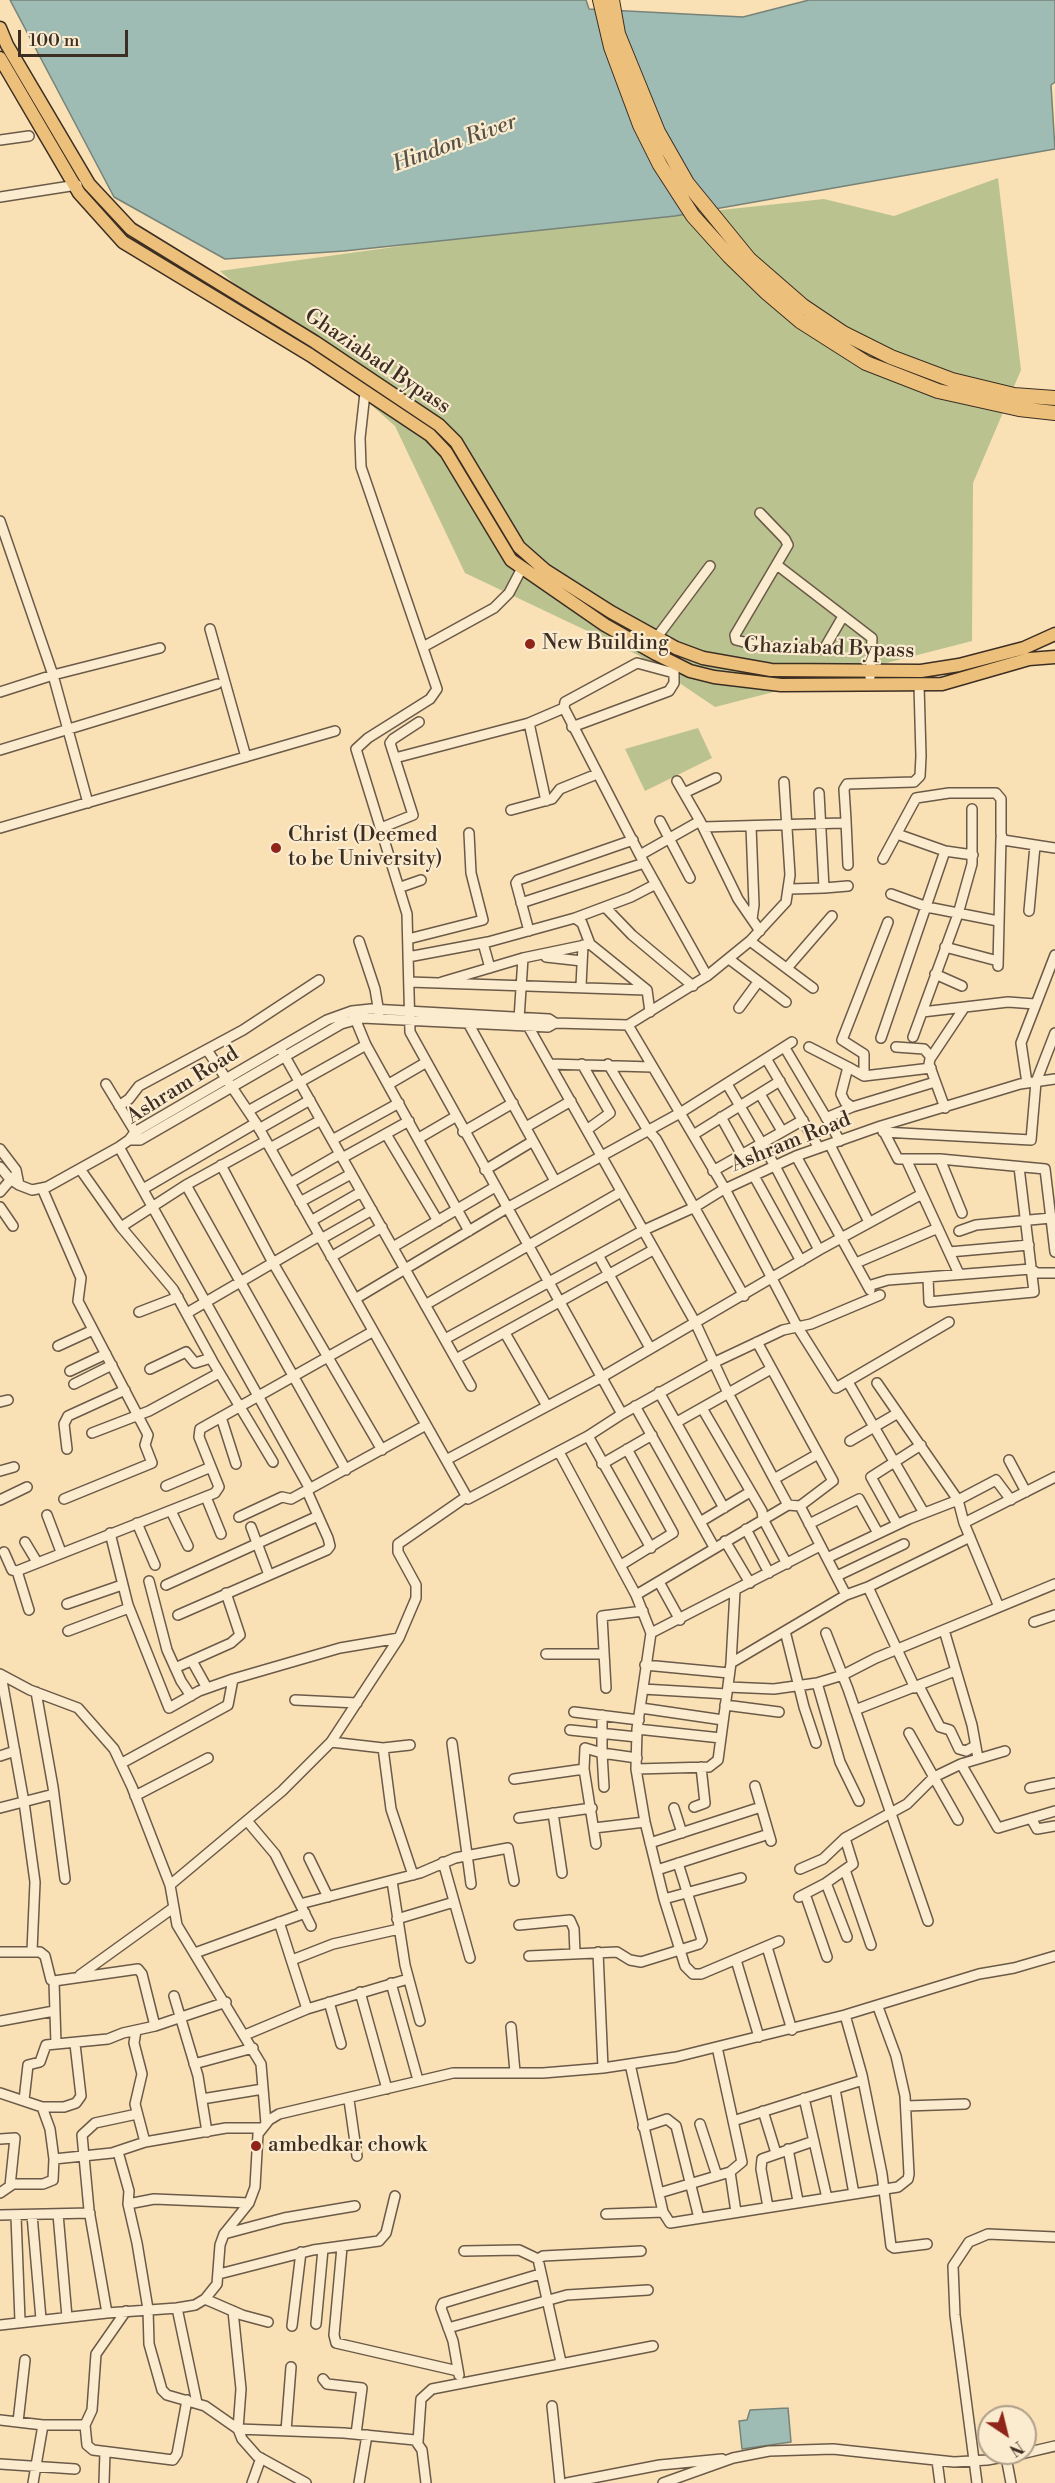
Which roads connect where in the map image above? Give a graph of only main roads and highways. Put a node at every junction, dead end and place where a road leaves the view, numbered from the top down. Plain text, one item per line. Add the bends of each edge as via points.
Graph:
1 (600, 0) edge
2 (612, 0) edge
3 (0, 28) edge
4 (0, 58) edge
5 (1055, 398) edge
6 (1055, 413) edge
7 (1055, 634) edge
8 (1055, 657) edge

1 - 6 highway via 615,58 660,165 693,216 767,293 808,327 866,363 938,391
2 - 5 highway via 618,34 658,132 687,183 749,259 803,306 843,333 891,357 952,380 1014,395
3 - 7 main road, Ghaziabad Bypass via 89,184 130,229 315,342 439,425 456,442 519,547 545,570 657,637 703,658 732,665 771,670 921,671 1024,648
4 - 8 main road, Ghaziabad Bypass via 74,185 123,242 310,356 430,435 446,452 511,560 674,669 781,685 919,685 942,684 1029,659

